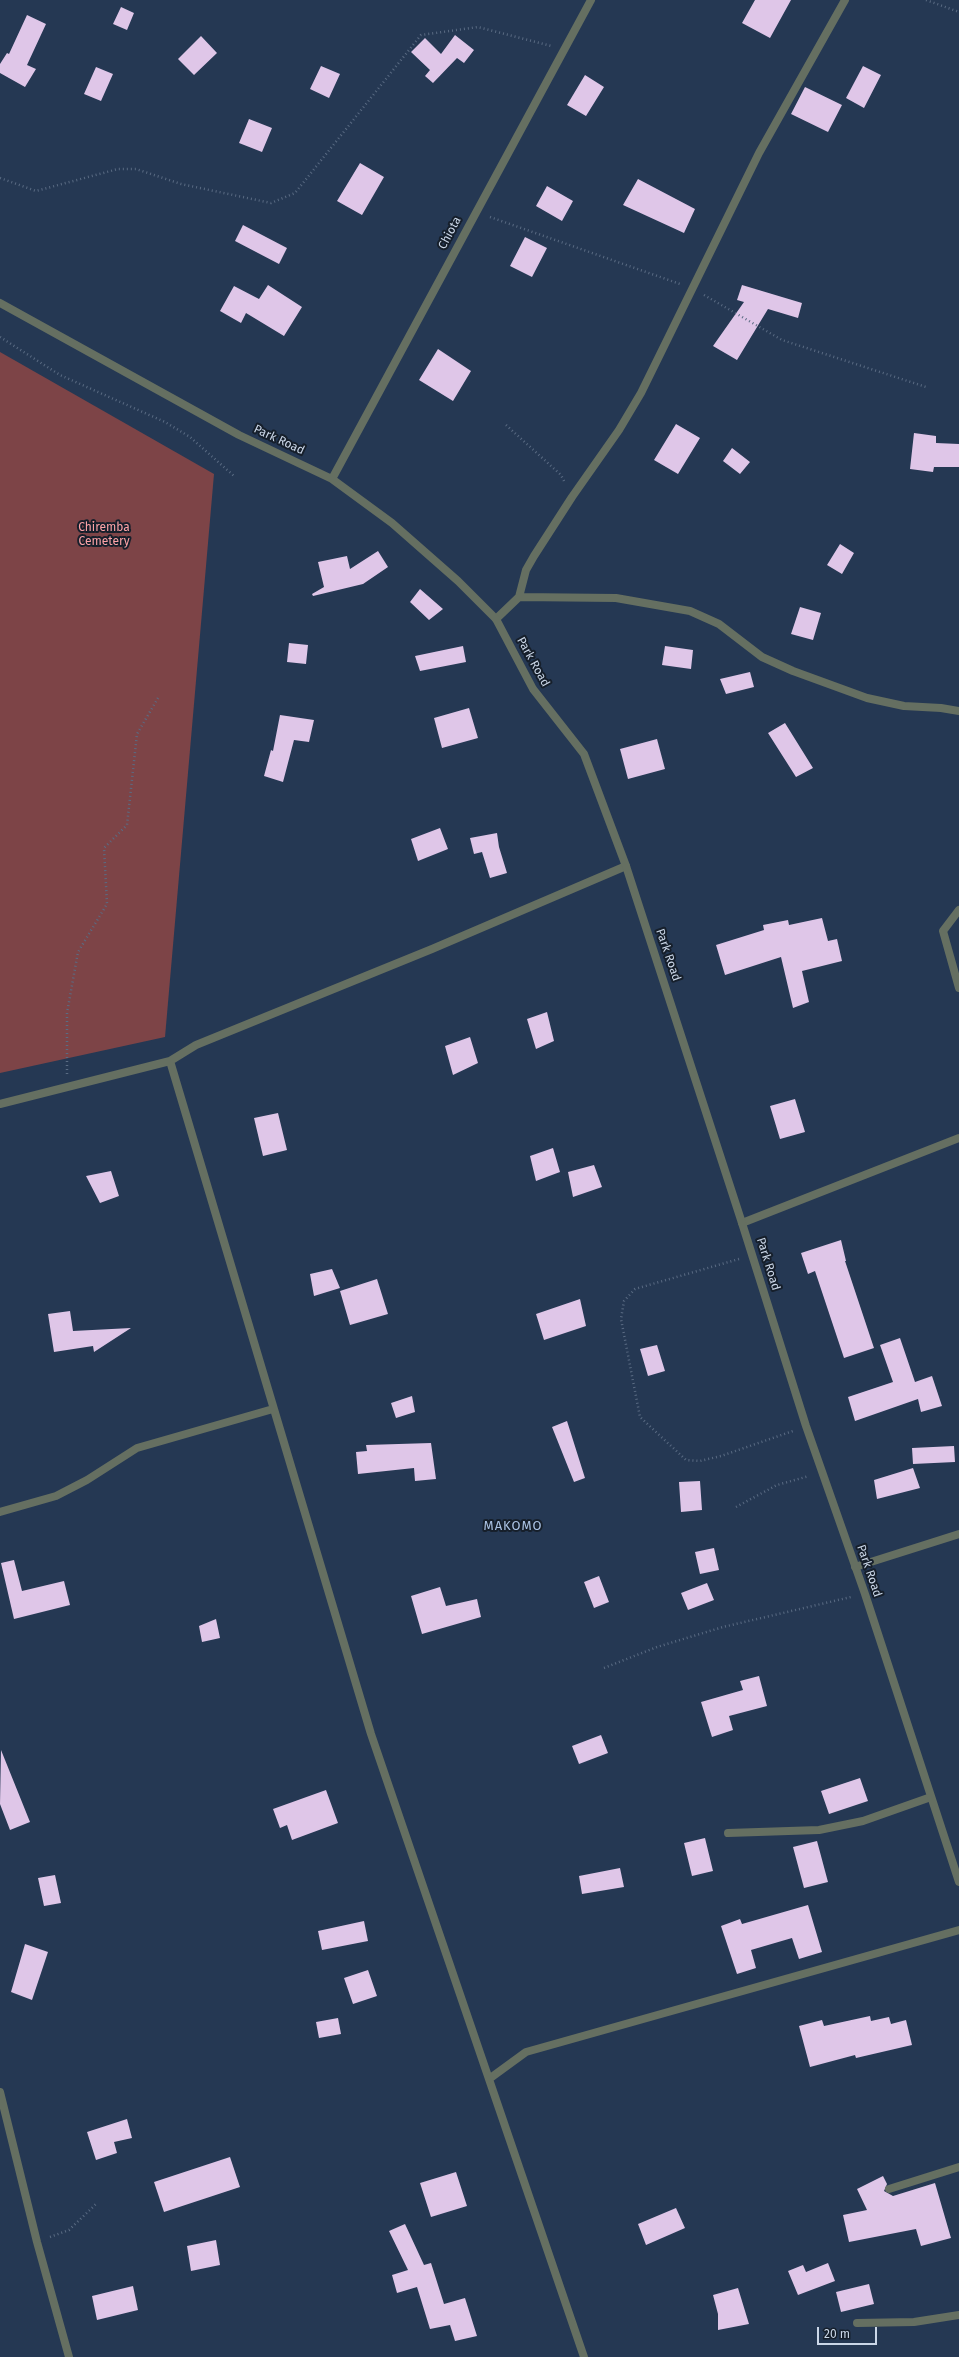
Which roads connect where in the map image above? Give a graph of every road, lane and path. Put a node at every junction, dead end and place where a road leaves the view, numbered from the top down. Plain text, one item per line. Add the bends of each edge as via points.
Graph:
1 (591, 0) edge
2 (845, 0) edge
3 (926, 0) edge
4 (959, 12) edge
5 (566, 49) junction
6 (0, 178) edge
7 (0, 303) edge
8 (0, 337) edge
9 (506, 425) dead end
10 (234, 476) dead end
11 (332, 479) junction
12 (572, 496) junction
13 (519, 597) junction
14 (496, 619) junction
15 (158, 698) dead end
16 (959, 711) edge
17 (626, 866) junction
18 (959, 910) edge
19 (959, 988) edge
20 (170, 1061) junction
21 (67, 1086) junction
22 (0, 1104) edge
23 (959, 1138) edge
24 (742, 1223) junction
25 (752, 1254) junction
26 (273, 1409) junction
27 (806, 1426) junction
28 (821, 1472) junction
29 (736, 1507) dead end
30 (0, 1512) edge
31 (959, 1534) edge
32 (855, 1567) junction
33 (865, 1594) junction
34 (604, 1668) dead end
35 (931, 1797) junction
36 (728, 1833) dead end
37 (959, 1882) edge
38 (959, 1930) edge
39 (489, 2079) junction
40 (0, 2092) edge
41 (959, 2167) edge
42 (889, 2189) dead end
43 (96, 2204) dead end
44 (37, 2242) junction
45 (959, 2315) edge
46 (857, 2323) dead end
47 (68, 2357) edge
48 (584, 2357) edge

1 - 5 street, Chiota
2 - 12 street via 762,146 641,393 604,453
3 - 4 path
5 - 6 path via 478,27 421,35 295,193 271,203 180,184 136,169 118,169 36,191
5 - 11 street, Chiota
7 - 11 street, Park Road via 239,435
8 - 10 path via 60,374 190,436
9 - 12 path via 561,475
11 - 14 street, Park Road via 392,523 458,581
12 - 13 street via 526,570
13 - 14 street
13 - 16 street via 616,598 690,611 719,624 762,657 794,671 867,698 904,706
14 - 17 street, Park Road via 532,689 584,754
15 - 21 path via 137,734 127,825 104,848 108,904 78,952 67,1013
17 - 20 street via 432,949 196,1044
17 - 24 street, Park Road
18 - 19 street via 943,931
20 - 21 street
20 - 26 street
21 - 22 street
23 - 24 street
24 - 25 street, Park Road
25 - 27 street, Park Road
25 - 27 path via 635,1289 624,1302 621,1319 640,1417 686,1460 700,1461
26 - 30 street via 137,1448 87,1480 56,1496
26 - 39 street via 338,1617 371,1734
27 - 28 street, Park Road
28 - 29 path via 777,1485
28 - 32 street, Park Road
31 - 32 street
32 - 33 street, Park Road
33 - 34 path via 723,1627 657,1647
33 - 35 street, Park Road
35 - 36 street via 863,1821 819,1830
35 - 37 street, Park Road
38 - 39 street via 526,2052
39 - 48 street
40 - 44 street
41 - 42 street
43 - 44 path via 69,2230
44 - 47 street
45 - 46 street via 914,2322

